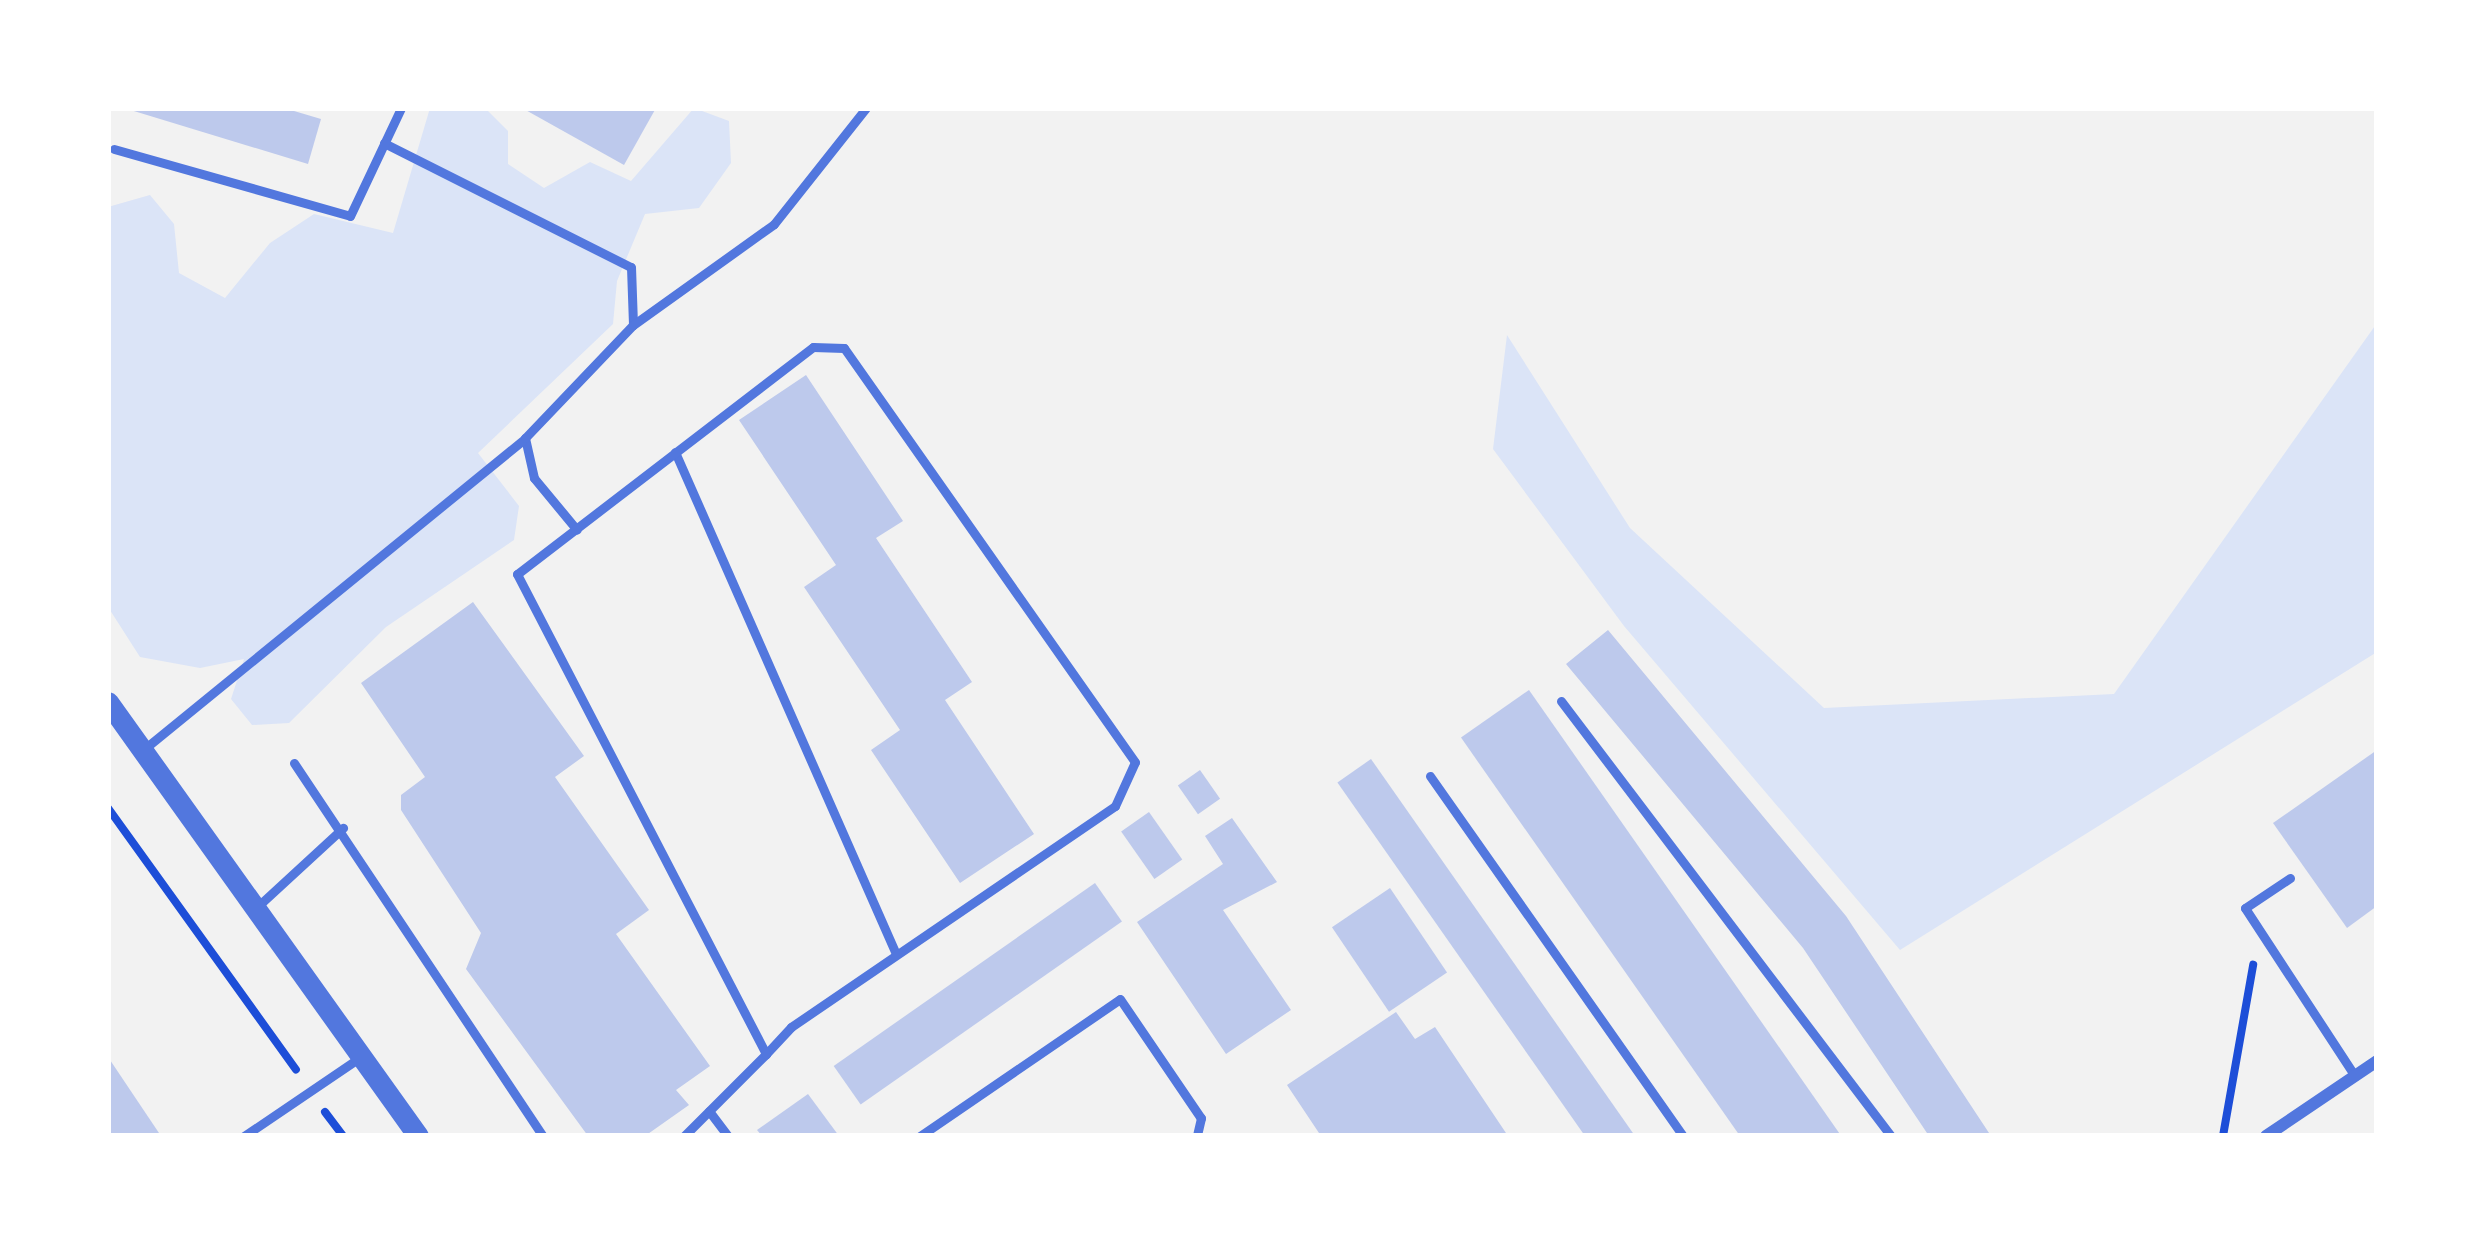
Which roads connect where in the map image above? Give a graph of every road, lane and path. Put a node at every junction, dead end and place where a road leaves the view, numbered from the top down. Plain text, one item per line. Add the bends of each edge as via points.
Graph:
1 (401, 108) edge
2 (866, 108) edge
3 (384, 142) junction
4 (114, 149) dead end
5 (633, 325) junction
6 (525, 438) junction
7 (675, 452) junction
8 (577, 530) junction
9 (1561, 701) dead end
10 (109, 707) edge
11 (143, 750) junction
12 (294, 763) dead end
13 (1430, 776) dead end
14 (108, 808) edge
15 (344, 828) junction
16 (2290, 878) dead end
17 (257, 907) junction
18 (2263, 935) junction
19 (896, 954) junction
20 (766, 1054) junction
21 (362, 1057) junction
22 (2377, 1061) edge
23 (2355, 1076) junction
24 (310, 1090) junction
25 (710, 1111) junction
26 (244, 1136) edge
27 (343, 1136) edge
28 (418, 1136) edge
29 (543, 1136) edge
30 (684, 1136) edge
31 (728, 1136) edge
32 (920, 1136) edge
33 (1197, 1136) edge
34 (1683, 1136) edge
35 (1891, 1136) edge
36 (2223, 1136) edge
37 (2266, 1136) edge

1 - 3 lane
2 - 5 lane via 774,224
3 - 4 lane via 350,216
3 - 5 lane via 631,267
5 - 6 lane
6 - 8 lane via 534,478
6 - 11 lane
7 - 8 lane
7 - 19 lane
7 - 19 lane via 813,347 844,348 1135,762 1114,806
8 - 20 lane via 517,574
9 - 35 lane
10 - 11 street
11 - 17 street
12 - 15 lane
13 - 34 lane
14 - 24 path
15 - 17 lane
15 - 29 lane
16 - 18 lane via 2245,908
17 - 21 street
18 - 23 lane
18 - 36 path
19 - 20 lane
20 - 25 lane
21 - 24 lane
21 - 28 street
22 - 23 street
23 - 37 street
24 - 26 lane
24 - 27 path
25 - 30 lane
25 - 31 lane
32 - 33 lane via 1120,999 1201,1118

